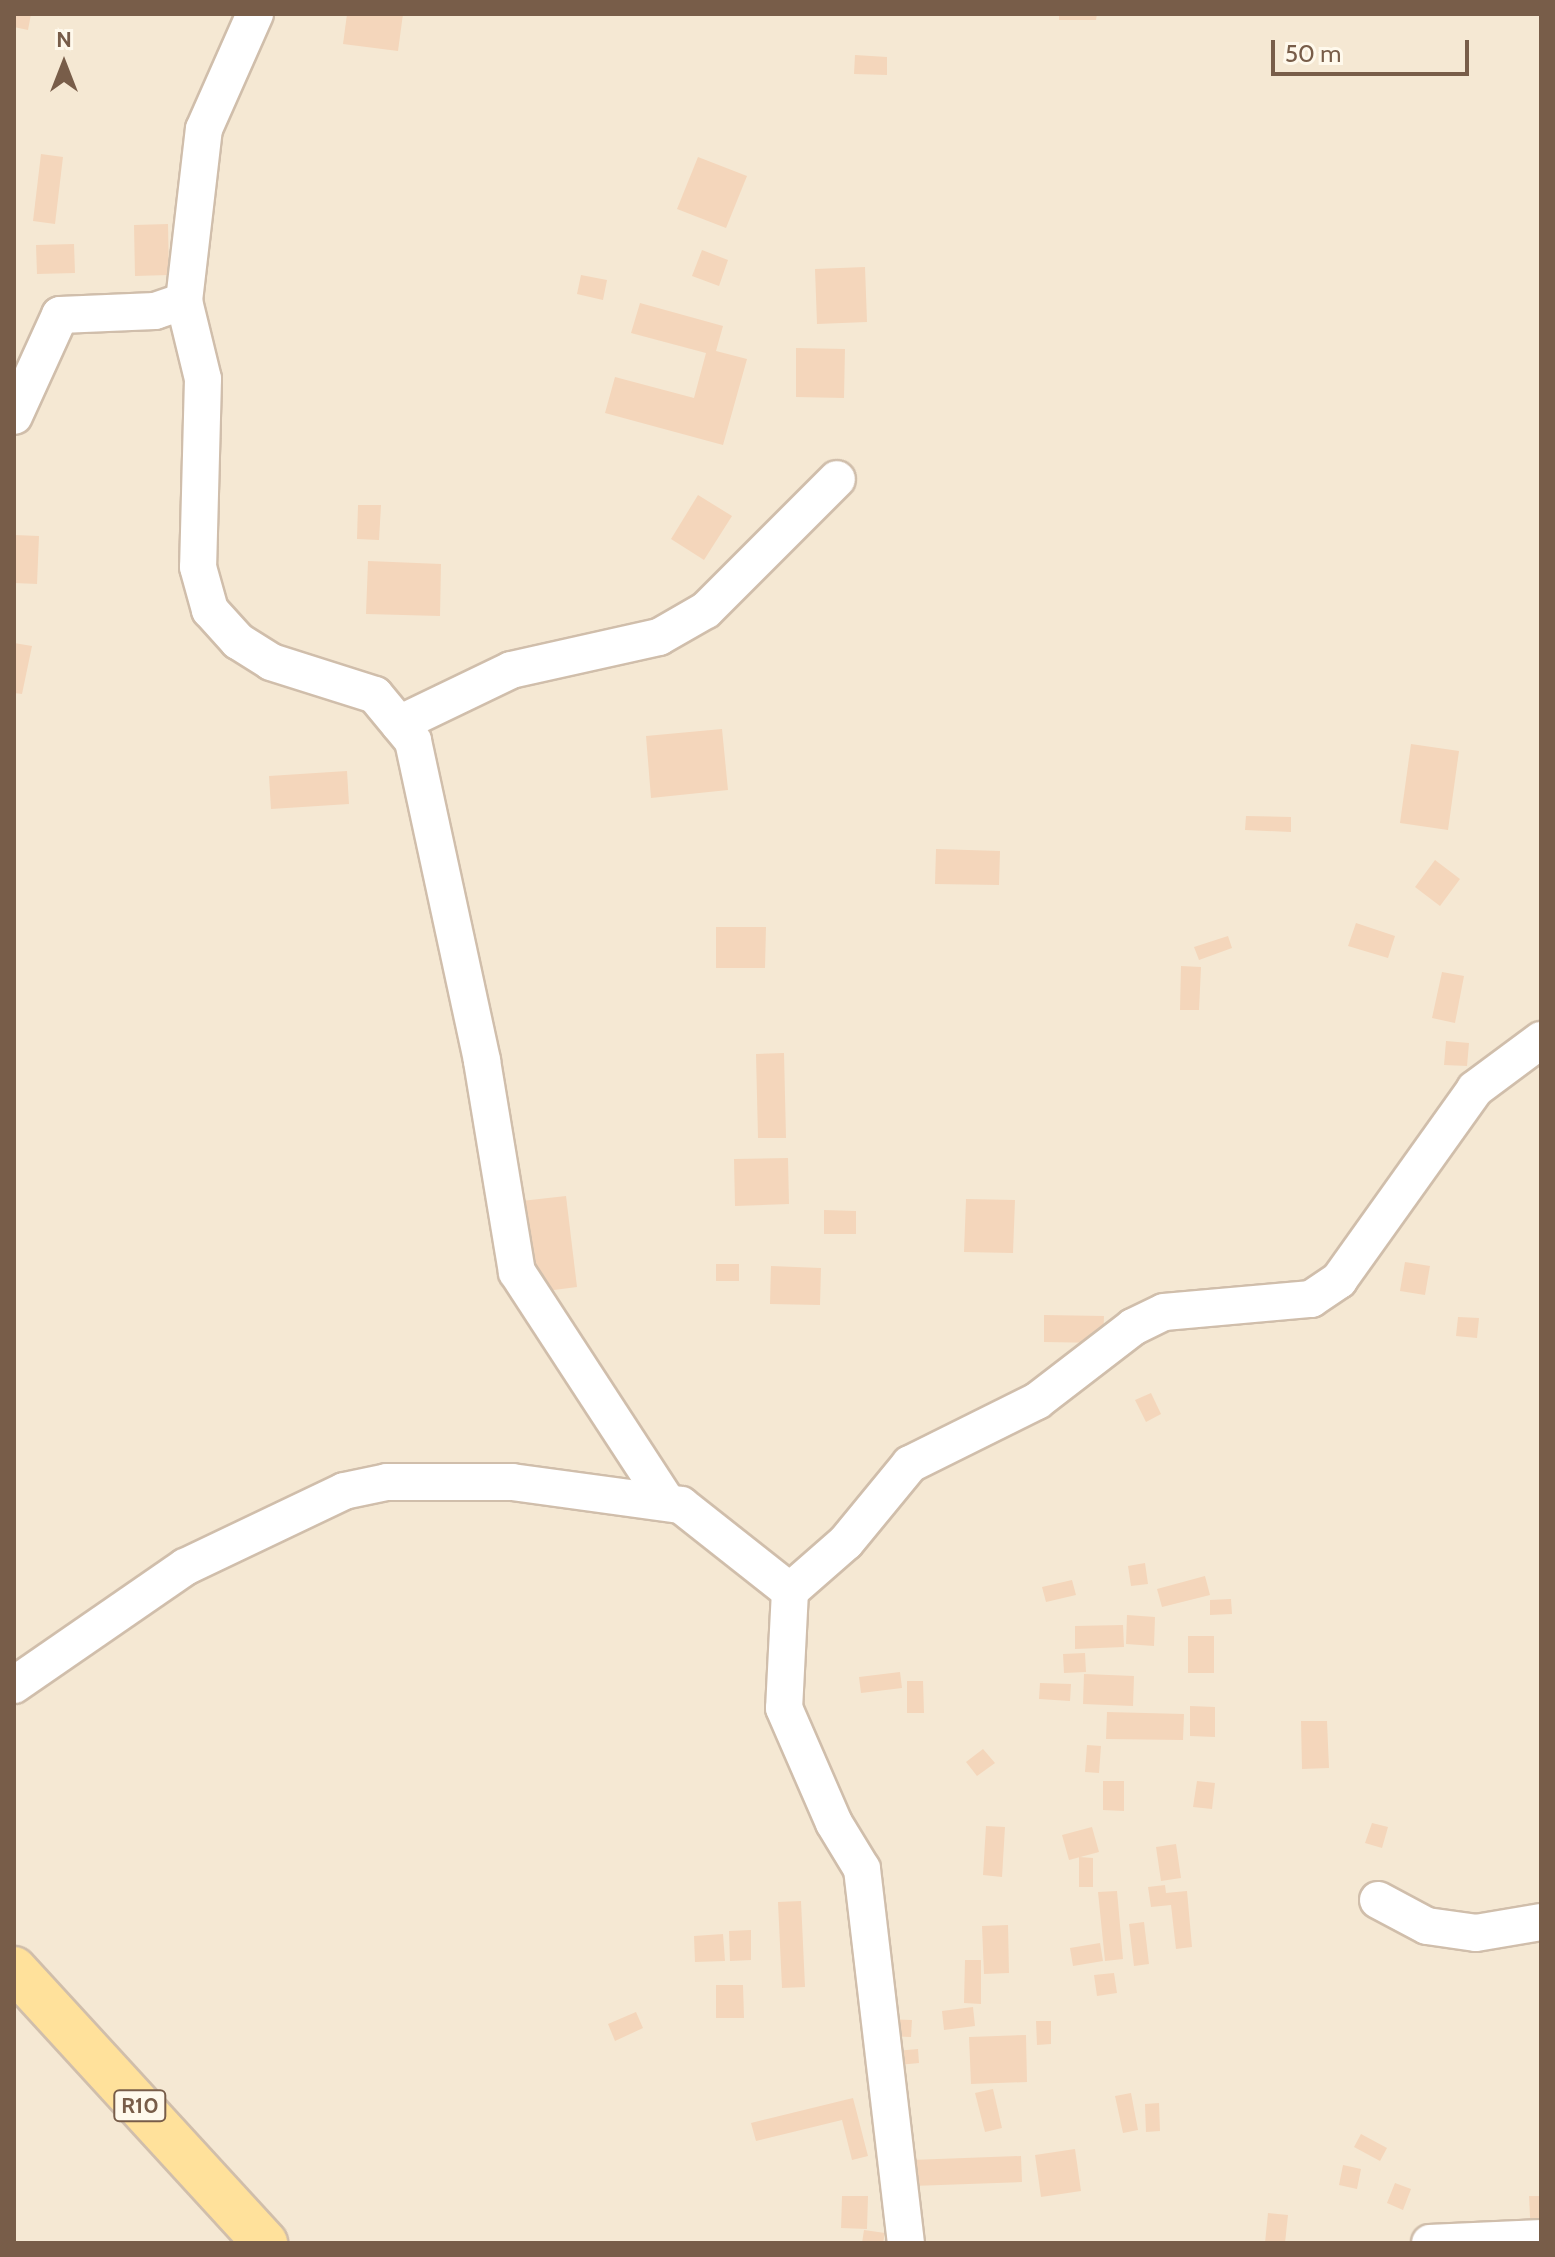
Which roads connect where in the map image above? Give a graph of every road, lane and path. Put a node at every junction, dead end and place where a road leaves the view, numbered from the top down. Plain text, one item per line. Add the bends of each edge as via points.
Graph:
1 (255, 14) edge
2 (184, 301) junction
3 (14, 416) edge
4 (837, 479) dead end
5 (399, 724) junction
6 (1541, 1040) edge
7 (666, 1501) junction
8 (790, 1591) junction
9 (14, 1685) edge
10 (1378, 1900) dead end
11 (1541, 1922) edge
12 (14, 1969) edge
13 (1541, 2238) edge
14 (265, 2243) edge
15 (906, 2243) edge
16 (1430, 2243) edge

1 - 2 street via 204,129
2 - 3 street via 155,311 60,315
2 - 5 street via 203,379 198,567 210,610 238,641 271,662 375,695
4 - 5 street via 706,610 659,637 511,670
5 - 7 street via 416,756 482,1061 517,1272
6 - 8 street via 1475,1089 1339,1280 1311,1299 1164,1312 1133,1327 1037,1401 910,1464 846,1542
7 - 8 street via 720,1530
7 - 9 street via 512,1482 387,1482 344,1491 185,1567
8 - 15 street via 784,1708 834,1823 862,1869
10 - 11 street via 1427,1926 1476,1933
12 - 14 main road, R10
13 - 16 street

